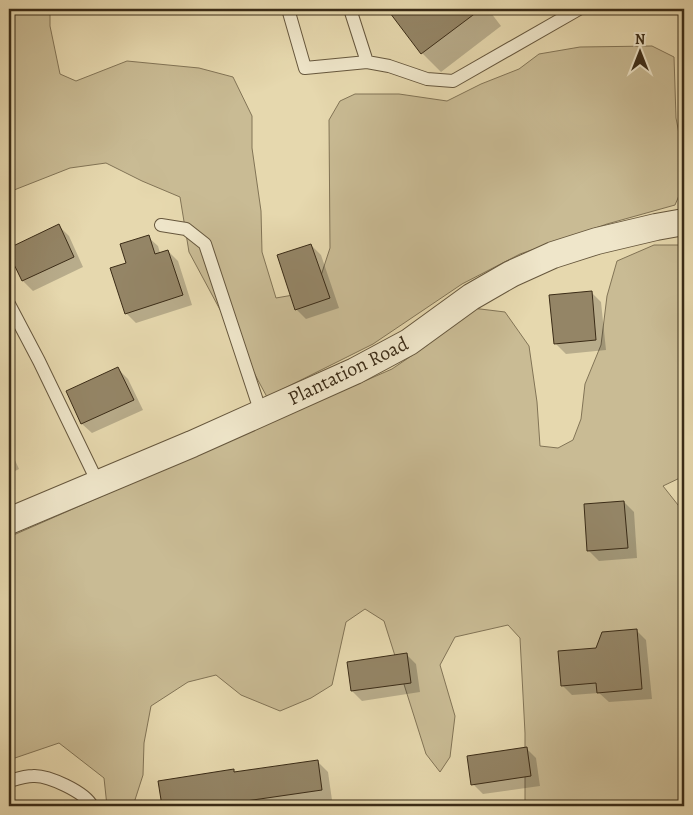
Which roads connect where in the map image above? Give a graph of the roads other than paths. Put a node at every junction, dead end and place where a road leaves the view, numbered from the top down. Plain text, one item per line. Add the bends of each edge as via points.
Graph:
1 (288, 9) edge
2 (350, 9) edge
3 (579, 9) edge
4 (367, 62) junction
5 (684, 222) edge
6 (161, 226) dead end
7 (9, 304) edge
8 (261, 413) junction
9 (98, 483) junction
10 (9, 520) edge
11 (9, 781) edge
12 (92, 806) edge

1 - 4 lane via 305,68
2 - 4 lane
3 - 4 lane via 452,81 427,79
5 - 8 street, Plantation Road via 597,241 511,274 471,296 409,342 356,371
6 - 8 lane via 186,229 205,244
7 - 9 lane
8 - 9 street, Plantation Road
9 - 10 street, Plantation Road
11 - 12 lane via 34,775 63,783 89,800

